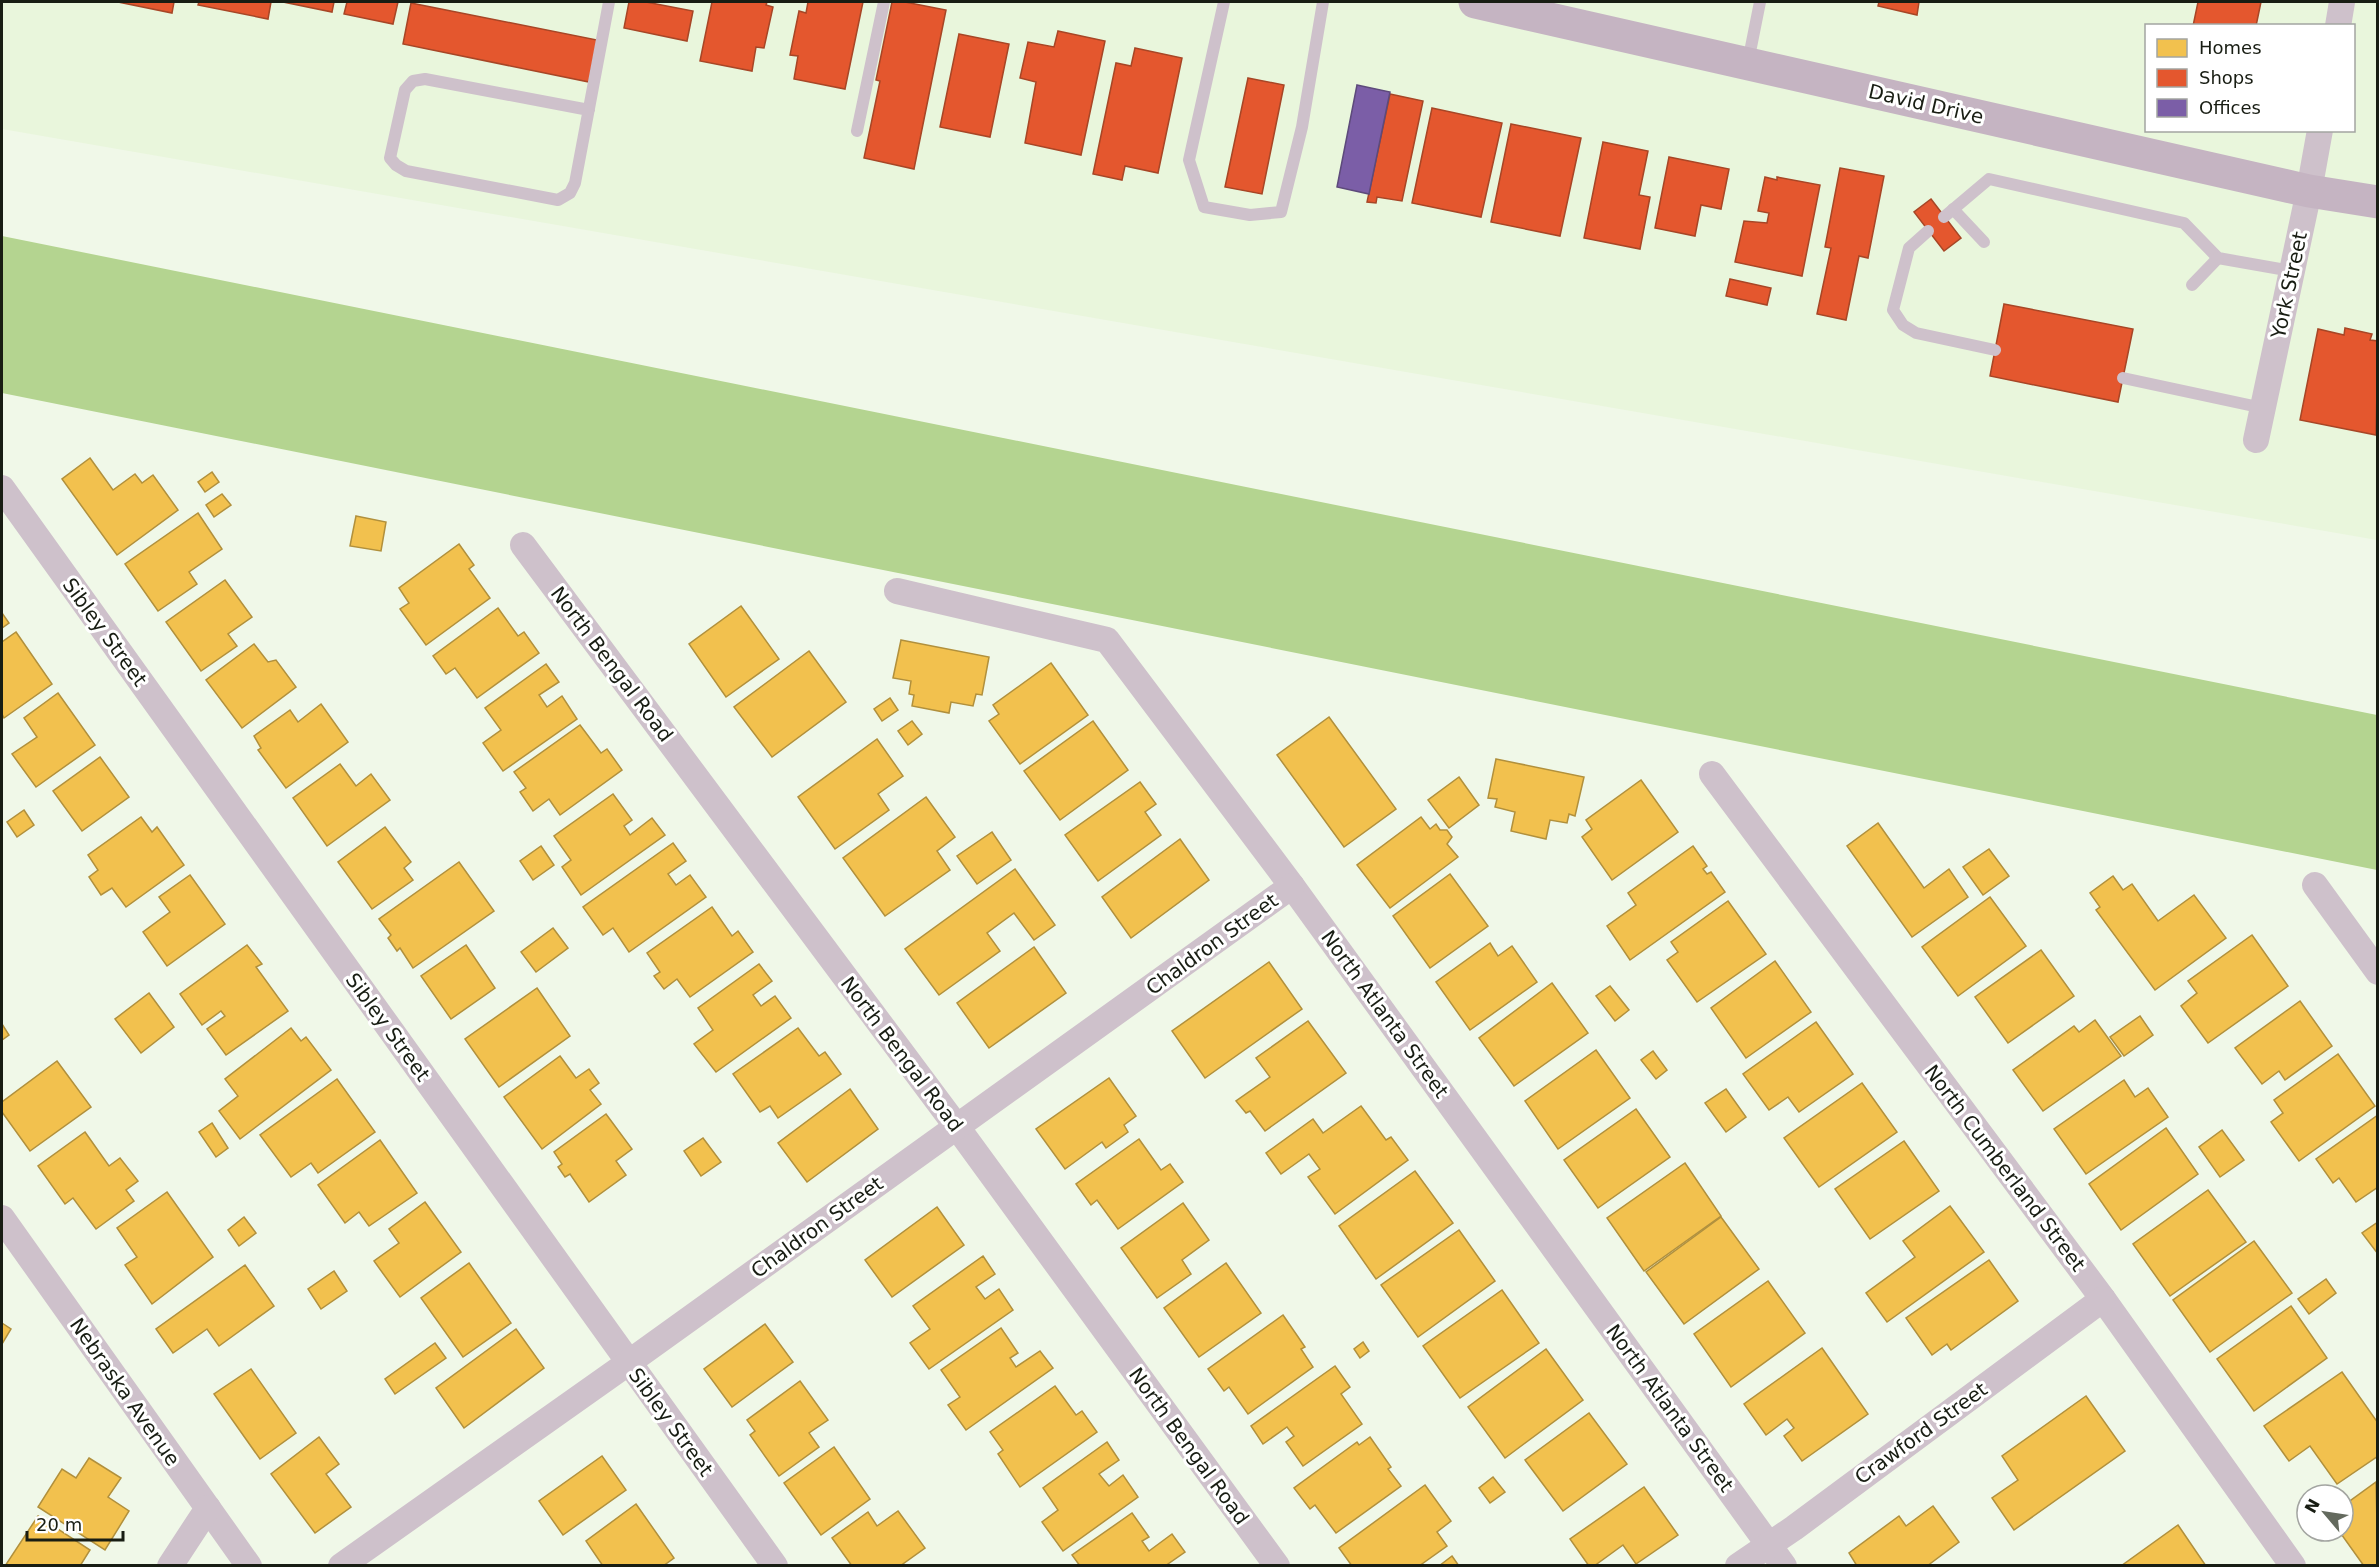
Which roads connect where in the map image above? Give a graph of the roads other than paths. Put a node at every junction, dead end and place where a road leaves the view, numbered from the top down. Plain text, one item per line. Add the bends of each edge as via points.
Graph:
1 (609, 2) edge
2 (884, 2) edge
3 (1224, 2) edge
4 (1323, 2) edge
5 (1475, 2) edge
6 (1760, 2) edge
7 (2342, 2) edge
8 (2338, 24) edge
9 (1747, 63) junction
10 (590, 110) junction
11 (857, 131) dead end
12 (2320, 132) edge
13 (2309, 191) junction
14 (2378, 202) edge
15 (1928, 231) dead end
16 (1984, 243) dead end
17 (2218, 258) junction
18 (2292, 271) junction
19 (2192, 285) dead end
20 (1995, 350) dead end
21 (2123, 378) dead end
22 (2263, 408) junction
23 (2256, 440) dead end
24 (2, 488) edge
25 (524, 545) dead end
26 (897, 591) dead end
27 (1712, 774) dead end
28 (2315, 885) dead end
29 (1292, 886) junction
30 (2378, 972) edge
31 (957, 1127) junction
32 (2, 1218) edge
33 (2103, 1299) junction
34 (628, 1363) junction
35 (208, 1508) junction
36 (1769, 1544) junction
37 (170, 1566) edge
38 (249, 1566) edge
39 (341, 1566) edge
40 (775, 1566) edge
41 (1277, 1566) edge
42 (1738, 1566) edge
43 (1784, 1566) edge
44 (2293, 1566) edge

1 - 10 lane
2 - 11 lane
3 - 4 lane via 1189,160 1204,207 1250,215 1281,212 1302,127
5 - 9 main road, David Drive
6 - 9 lane
7 - 8 street
9 - 13 main road, David Drive
10 - 10 lane via 576,183 570,193 558,200 406,171 390,158 405,90 413,81 425,79
12 - 13 street, York Street
13 - 14 main road, David Drive
13 - 18 street, York Street
15 - 20 lane via 1909,248 1893,310 1903,325 1916,333
16 - 17 lane via 1948,213 1989,179 2184,223
17 - 18 lane
17 - 19 lane
18 - 22 street, York Street
21 - 22 lane
22 - 23 street, York Street
24 - 34 street, Sibley Street
25 - 31 street, North Bengal Road
26 - 29 street, North Atlanta Street via 1107,640
27 - 33 street, North Cumberland Street
28 - 30 street
29 - 31 street, Chaldron Street
29 - 36 street, North Atlanta Street
31 - 34 street, Chaldron Street
31 - 41 street, North Bengal Road
32 - 35 street, Nebraska Avenue
33 - 36 street, Crawford Street
33 - 44 street, North Cumberland Street
34 - 39 street, Chaldron Street
34 - 40 street, Sibley Street
35 - 37 street
35 - 38 street, Nebraska Avenue
36 - 42 street, Crawford Street
36 - 43 street, North Atlanta Street

